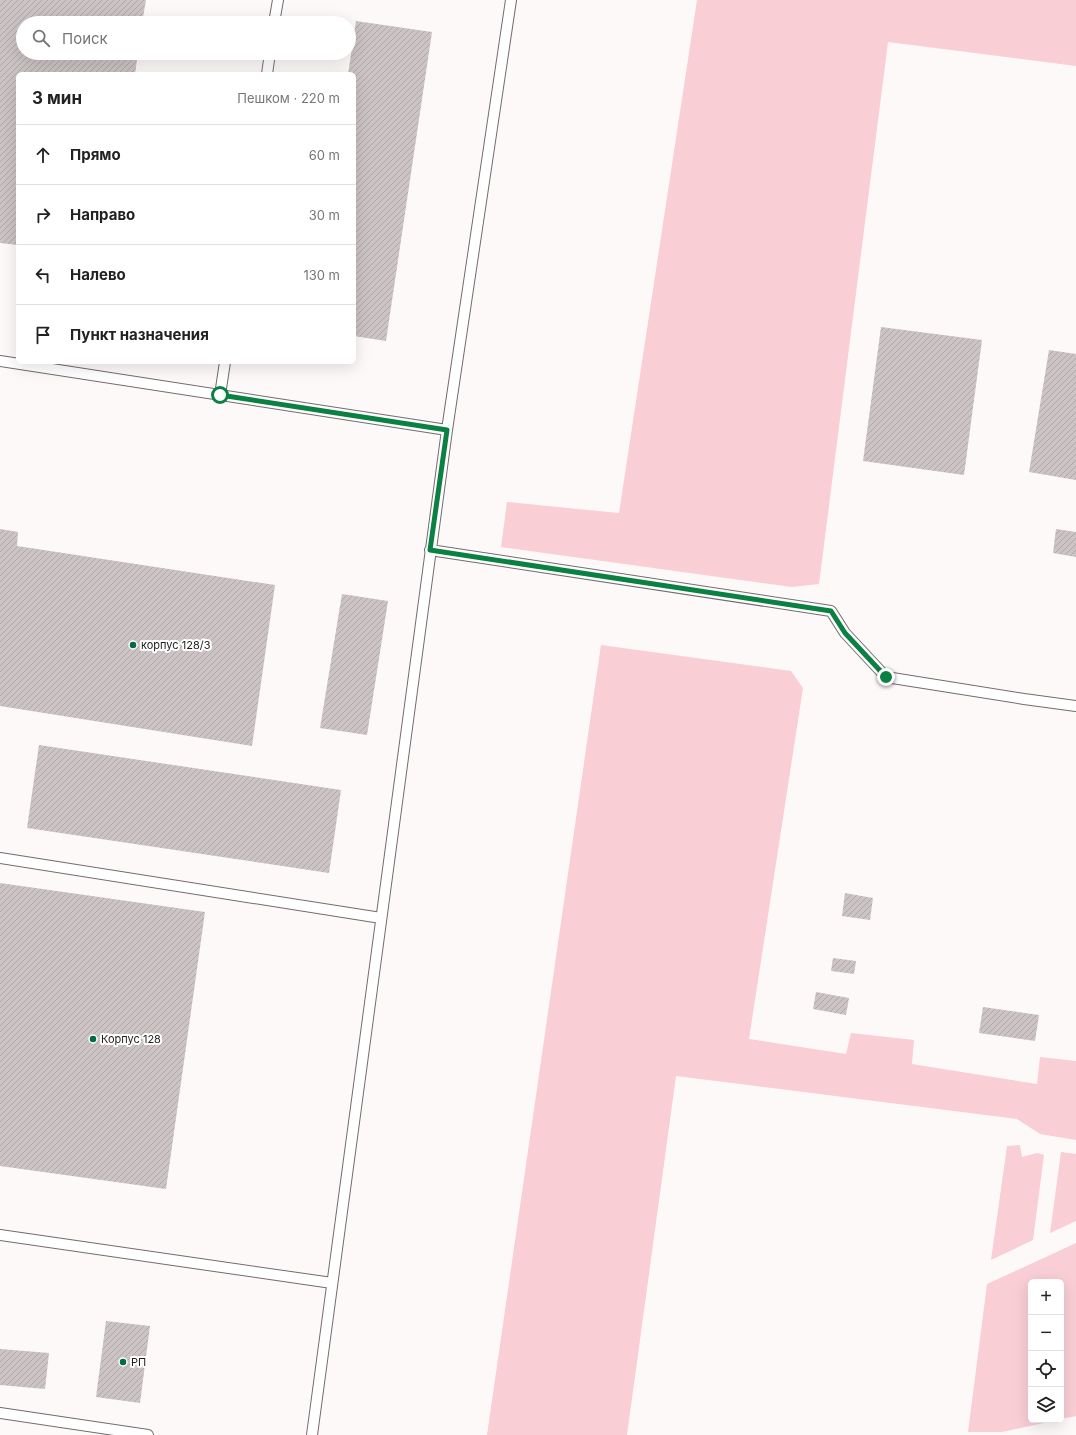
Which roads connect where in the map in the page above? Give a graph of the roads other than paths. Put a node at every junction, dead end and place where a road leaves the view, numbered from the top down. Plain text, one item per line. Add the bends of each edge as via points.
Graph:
1 (278, 0) edge
2 (511, 0) edge
3 (275, 16) edge
4 (269, 60) edge
5 (267, 72) edge
6 (0, 360) edge
7 (16, 363) edge
8 (25, 364) edge
9 (225, 364) edge
10 (220, 395) junction
11 (447, 430) junction
12 (430, 550) junction
13 (1076, 706) edge
14 (0, 858) edge
15 (381, 918) junction
16 (0, 1234) edge
17 (332, 1283) junction
18 (0, 1413) edge
19 (148, 1435) edge
20 (312, 1435) edge

1 - 3 lane
2 - 11 lane
4 - 5 lane
6 - 7 lane
8 - 10 lane
9 - 10 lane
10 - 11 lane
11 - 12 lane
12 - 13 lane via 831,611 845,633 886,677
12 - 15 lane
14 - 15 lane
15 - 17 lane
16 - 17 lane
17 - 20 lane
18 - 19 lane

